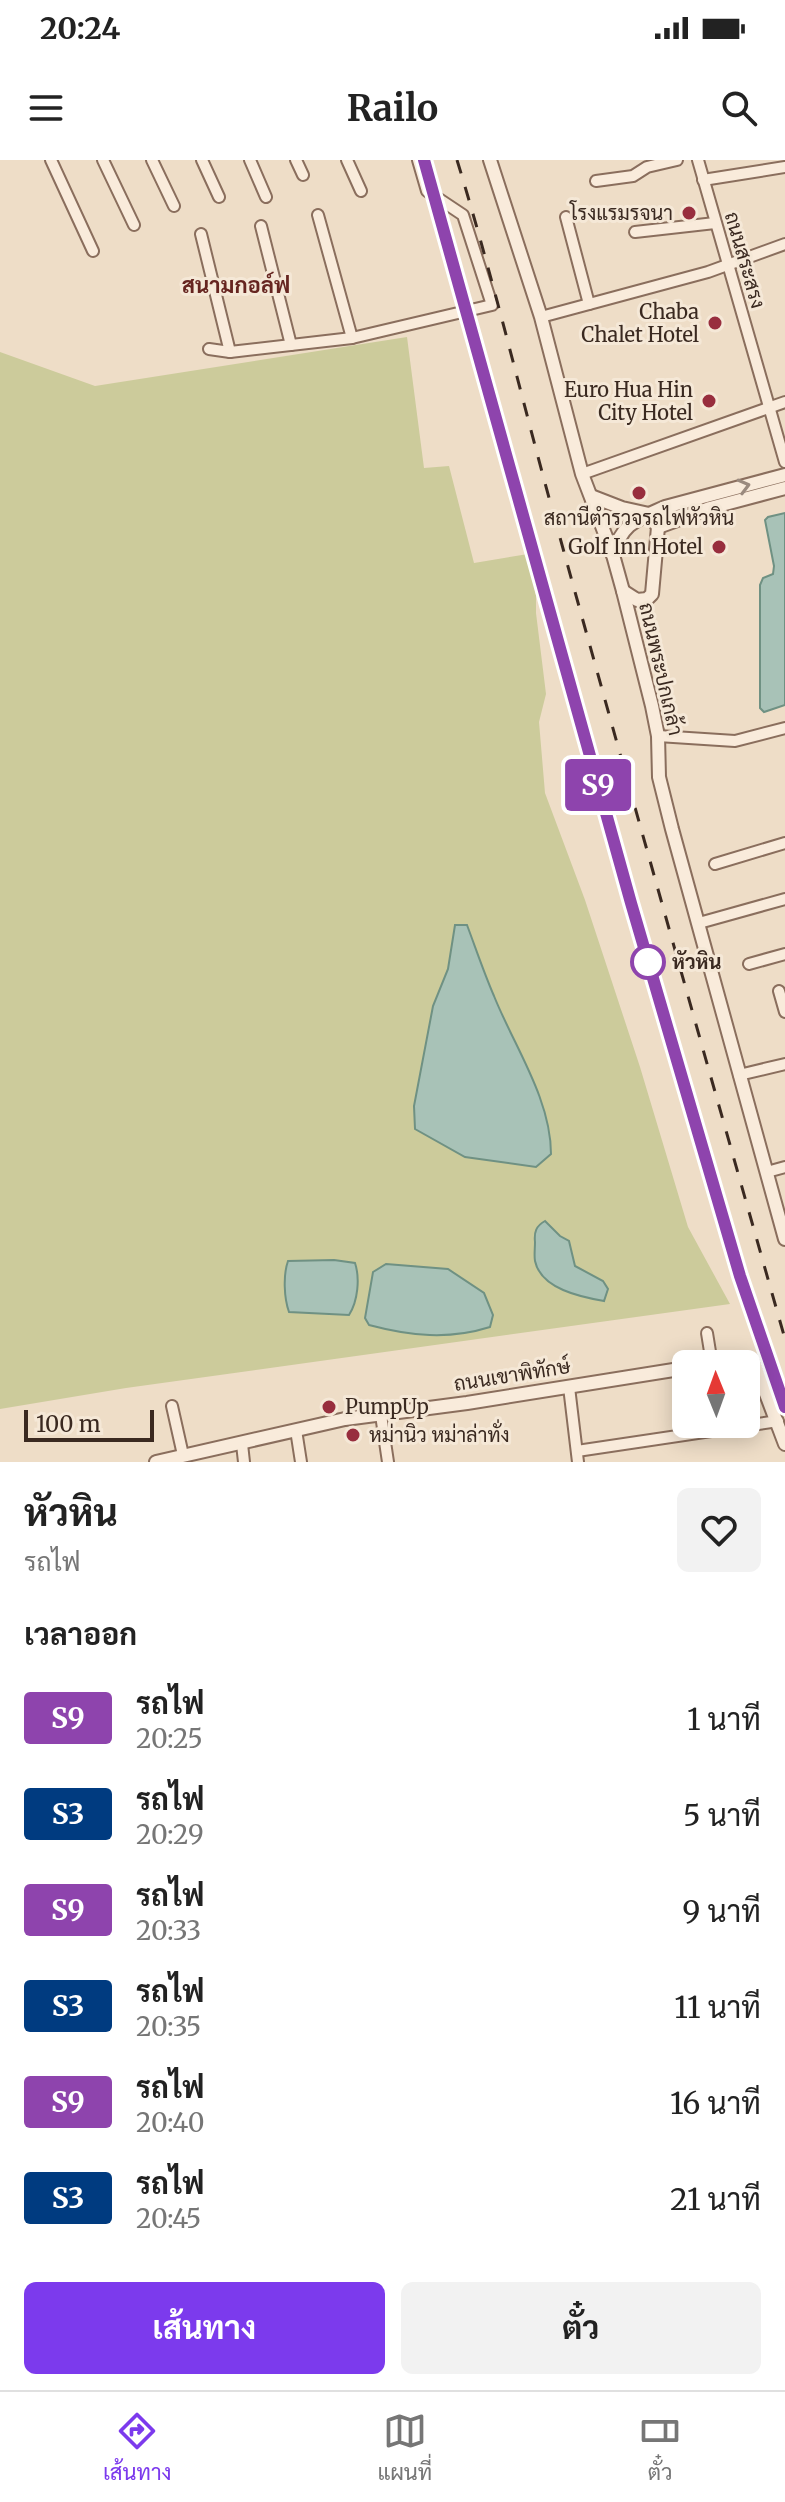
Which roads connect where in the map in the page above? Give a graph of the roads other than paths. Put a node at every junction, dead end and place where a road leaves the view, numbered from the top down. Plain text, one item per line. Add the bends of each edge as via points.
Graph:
1 (51, 160) edge
2 (103, 160) edge
3 (152, 160) edge
4 (202, 160) edge
5 (250, 160) edge
6 (296, 160) edge
7 (347, 160) edge
8 (418, 160) edge
9 (490, 160) edge
10 (677, 160) edge
11 (698, 160) edge
12 (785, 167) edge
13 (303, 175) dead end
14 (703, 180) junction
15 (596, 181) dead end
16 (361, 191) dead end
17 (219, 197) dead end
18 (266, 197) dead end
19 (174, 206) dead end
20 (318, 215) dead end
21 (566, 217) dead end
22 (715, 223) junction
23 (134, 225) dead end
24 (261, 226) dead end
25 (635, 232) dead end
26 (201, 234) dead end
27 (785, 244) edge
28 (93, 251) dead end
29 (727, 264) junction
30 (589, 304) junction
31 (541, 317) junction
32 (352, 338) junction
33 (291, 345) junction
34 (209, 349) dead end
35 (230, 352) junction
36 (785, 402) edge
37 (769, 408) junction
38 (785, 462) edge
39 (582, 474) junction
40 (785, 475) edge
41 (785, 488) edge
42 (591, 496) junction
43 (708, 502) junction
44 (649, 514) junction
45 (658, 527) junction
46 (613, 555) junction
47 (623, 591) junction
48 (647, 599) junction
49 (631, 626) junction
50 (785, 728) edge
51 (658, 736) junction
52 (785, 843) edge
53 (715, 864) dead end
54 (785, 899) edge
55 (699, 923) junction
56 (785, 954) edge
57 (749, 964) dead end
58 (779, 991) dead end
59 (785, 1012) edge
60 (785, 1064) edge
61 (739, 1075) junction
62 (785, 1167) edge
63 (767, 1172) junction
64 (781, 1209) edge
65 (785, 1239) edge
66 (707, 1333) dead end
67 (709, 1350) edge
68 (672, 1370) edge
69 (760, 1377) edge
70 (569, 1387) junction
71 (172, 1406) dead end
72 (381, 1415) junction
73 (778, 1421) junction
74 (296, 1430) junction
75 (242, 1444) junction
76 (785, 1444) edge
77 (183, 1455) junction
78 (578, 1456) edge
79 (156, 1462) edge
80 (244, 1462) edge
81 (301, 1462) edge
82 (388, 1462) edge

1 - 28 street
2 - 23 street
3 - 19 street
4 - 17 street
5 - 18 street
6 - 13 street
7 - 16 street
8 - 32 street via 427,191 463,215 492,305
9 - 31 street, ถนนพระปกเกล้า
10 - 15 street via 633,176
11 - 14 street, ถนนสระสรง
12 - 14 street
14 - 22 street, ถนนสระสรง
20 - 32 street
21 - 30 street
22 - 25 street
22 - 29 street, ถนนสระสรง
24 - 33 street
26 - 35 street
27 - 29 street
29 - 30 street
29 - 37 street, ถนนสระสรง
30 - 31 street
31 - 39 street, ถนนพระปกเกล้า
32 - 33 street
33 - 35 street
34 - 35 street
36 - 37 street
37 - 38 street, ถนนสระสรง
37 - 39 street
39 - 42 street, ถนนพระปกเกล้า
43 -> 40 street
41 - 43 street
42 - 44 street
42 - 46 street, ถนนพระปกเกล้า
43 - 44 street
43 - 45 street
44 - 45 street
44 - 46 street via 622,531
45 - 48 street via 654,589
46 - 47 street, ถนนพระปกเกล้า
47 - 48 street via 637,600
47 - 49 street, ถนนพระปกเกล้า
48 - 49 street
49 - 51 street, ถนนพระปกเกล้า
50 - 51 street via 735,741
51 - 55 street, ถนนพระปกเกล้า via 659,777
52 - 53 street
54 - 55 street
55 - 61 street, ถนนพระปกเกล้า
56 - 57 street
58 - 59 street
60 - 61 street
61 - 63 street, ถนนพระปกเกล้า
62 - 63 street
63 - 64 street, ถนนพระปกเกล้า
64 - 65 street, ถนนพระปกเกล้า
66 - 67 street
68 - 70 street, ถนนเขาพิทักษ์
69 - 73 street
70 - 72 street, ถนนเขาพิทักษ์
70 - 78 street
71 - 77 street
72 - 74 street, ถนนเขาพิทักษ์
72 - 82 street
73 - 76 street
73 - 78 street
74 - 75 street, ถนนเขาพิทักษ์
74 - 81 street
75 - 77 street, ถนนเขาพิทักษ์
75 - 80 street
77 - 79 street, ถนนเขาพิทักษ์

